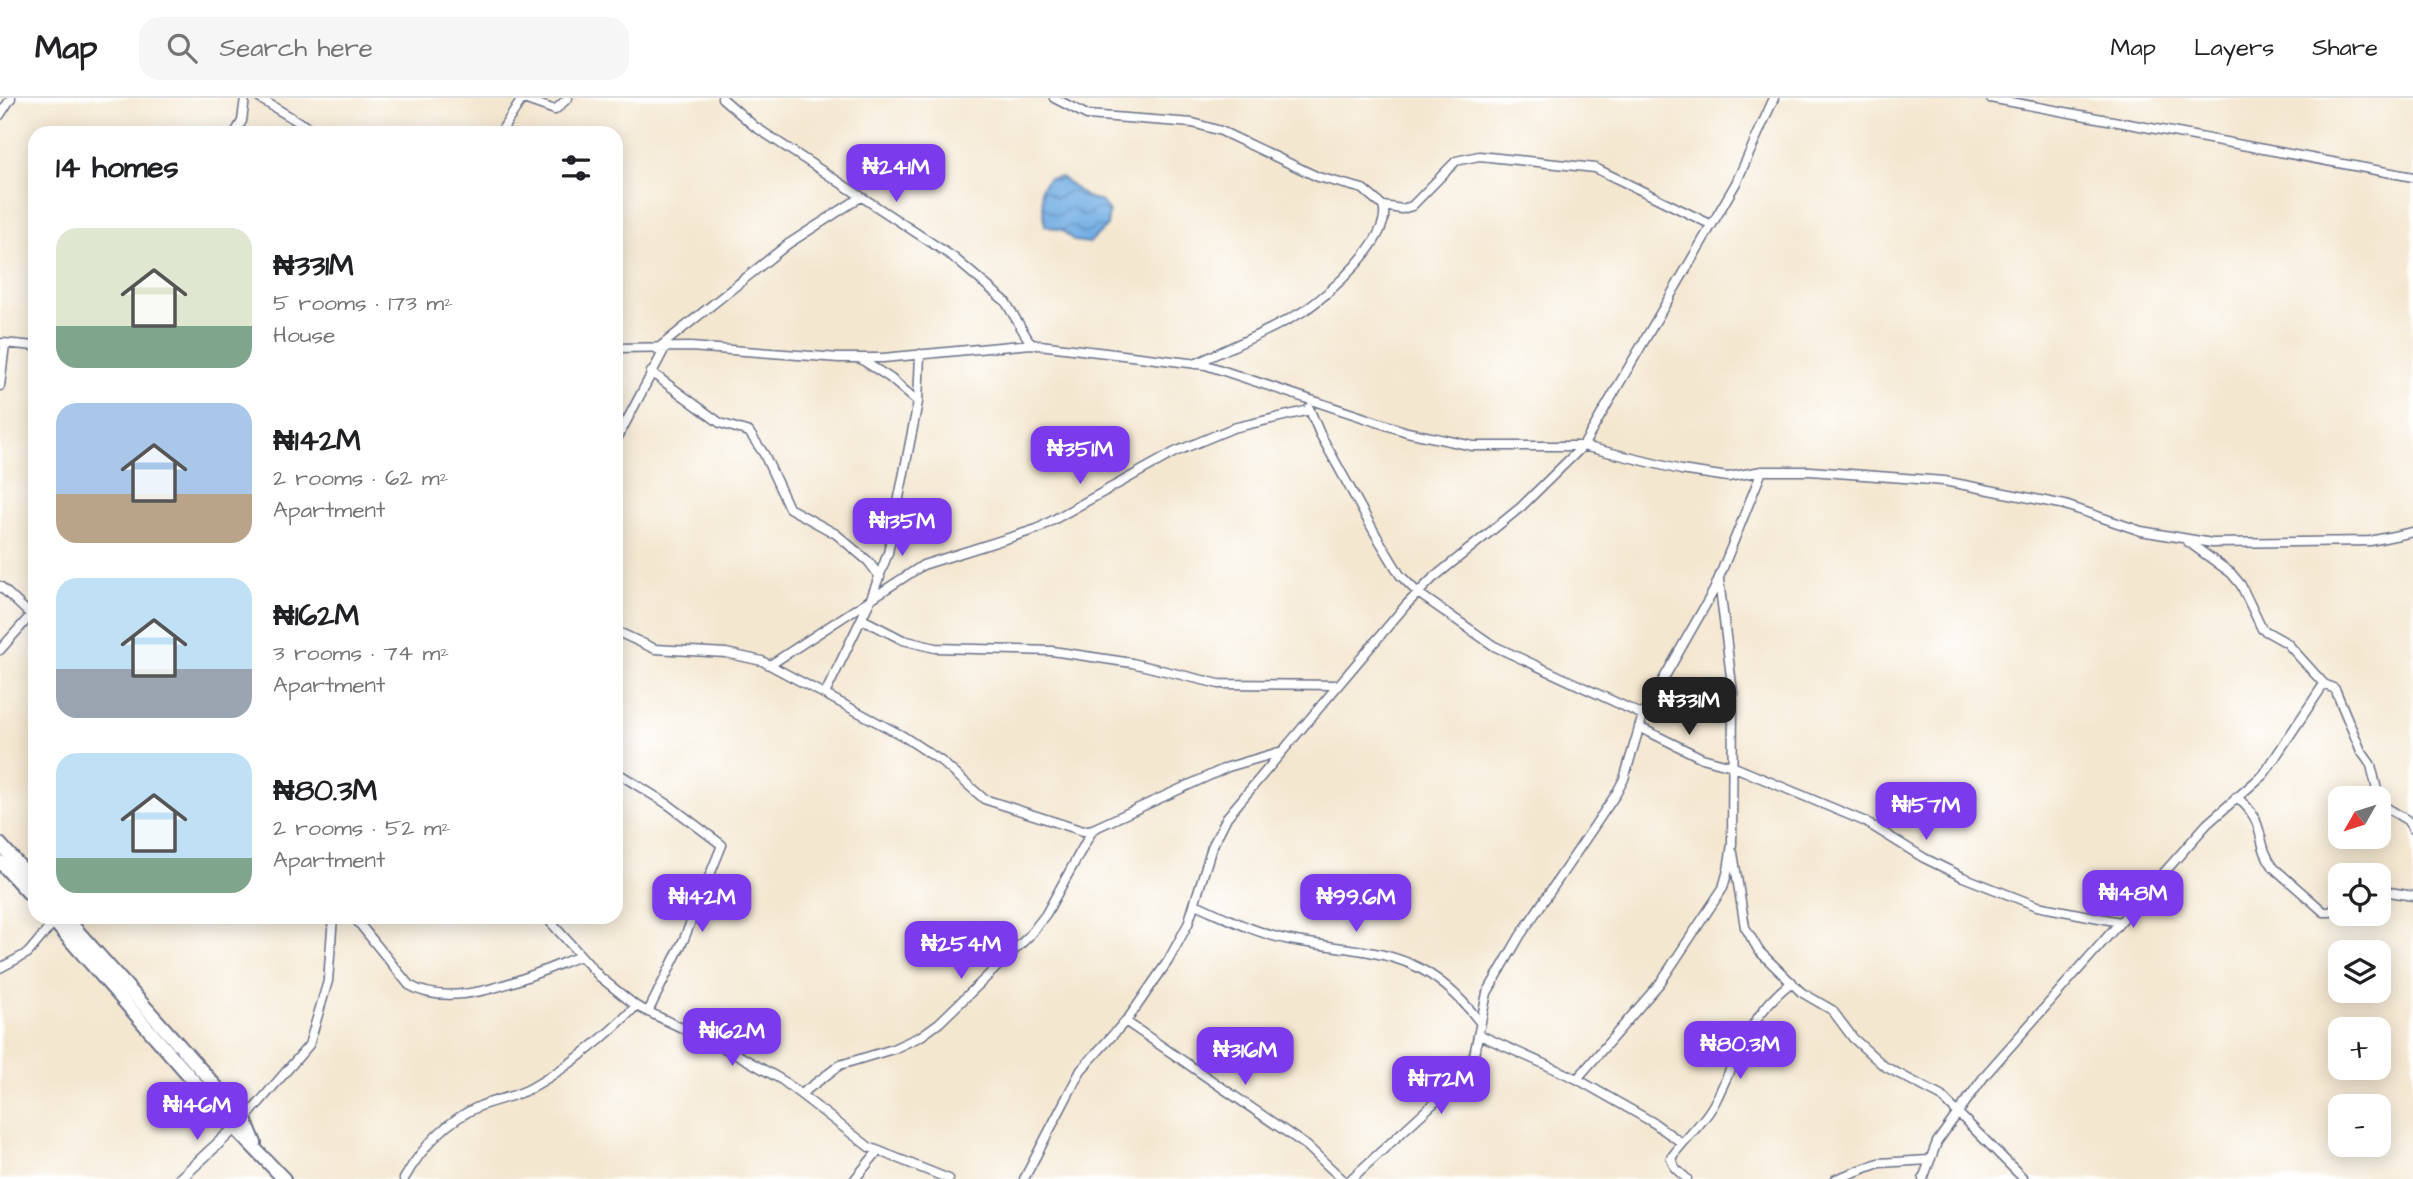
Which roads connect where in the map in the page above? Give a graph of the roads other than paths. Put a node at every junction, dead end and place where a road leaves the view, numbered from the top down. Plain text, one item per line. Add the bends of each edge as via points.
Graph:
1 (11, 98) edge
2 (245, 98) edge
3 (259, 98) edge
4 (522, 98) edge
5 (568, 98) edge
6 (722, 98) edge
7 (1054, 98) edge
8 (1774, 98) edge
9 (1990, 98) edge
10 (0, 115) edge
11 (239, 126) edge
12 (305, 126) edge
13 (504, 126) edge
14 (2413, 177) edge
15 (862, 197) junction
16 (1383, 206) junction
17 (1712, 225) junction
18 (3, 343) edge
19 (1031, 344) junction
20 (28, 345) edge
21 (623, 348) edge
22 (661, 348) junction
23 (920, 354) junction
24 (859, 358) junction
25 (1195, 364) junction
26 (651, 372) junction
27 (0, 386) edge
28 (1306, 400) junction
29 (918, 402) junction
30 (1310, 410) junction
31 (623, 427) edge
32 (1583, 446) junction
33 (1762, 471) junction
34 (2413, 532) edge
35 (2185, 539) junction
36 (880, 577) junction
37 (1719, 578) junction
38 (0, 586) edge
39 (1418, 593) junction
40 (870, 601) junction
41 (28, 612) edge
42 (862, 619) junction
43 (28, 622) edge
44 (623, 634) edge
45 (0, 650) edge
46 (770, 666) junction
47 (2324, 684) junction
48 (1338, 685) junction
49 (825, 694) junction
50 (1643, 715) junction
51 (1639, 727) junction
52 (1279, 752) junction
53 (1732, 766) junction
54 (623, 776) edge
55 (2235, 797) junction
56 (1093, 829) junction
57 (2413, 829) edge
58 (0, 844) edge
59 (1732, 844) junction
60 (0, 862) edge
61 (28, 875) edge
62 (2391, 892) edge
63 (28, 893) edge
64 (2413, 896) edge
65 (1195, 904) junction
66 (2328, 912) edge
67 (2120, 922) junction
68 (52, 924) edge
69 (61, 924) edge
70 (333, 924) edge
71 (360, 924) edge
72 (552, 924) edge
73 (580, 956) junction
74 (0, 968) edge
75 (1792, 982) junction
76 (636, 1006) junction
77 (648, 1012) junction
78 (1125, 1021) junction
79 (1479, 1021) junction
80 (1480, 1035) junction
81 (1577, 1079) junction
82 (801, 1094) junction
83 (1958, 1111) junction
84 (240, 1123) junction
85 (1682, 1143) junction
86 (878, 1151) junction
87 (1929, 1160) junction
88 (180, 1179) edge
89 (284, 1179) edge
90 (404, 1179) edge
91 (855, 1179) edge
92 (949, 1179) edge
93 (1024, 1179) edge
94 (1342, 1179) edge
95 (1351, 1179) edge
96 (1687, 1179) edge
97 (1836, 1179) edge
98 (1923, 1179) edge
99 (2024, 1179) edge

1 - 10 street
2 - 11 street
3 - 12 street
4 - 5 street via 555,110
4 - 13 street
6 - 15 street via 754,127
7 - 16 street via 1087,115 1193,124 1221,131 1318,177 1363,189
8 - 17 street
9 - 14 street
15 - 19 street via 984,282 1015,314
15 - 22 street via 788,244
16 - 17 street via 1412,206 1456,160 1479,156 1595,168
16 - 25 street via 1385,225 1379,237 1329,290 1303,311
17 - 32 street
18 - 20 street
18 - 27 street
19 - 23 street
19 - 25 street
21 - 22 street
22 - 24 street
22 - 26 street
23 - 24 street
23 - 29 street
24 - 29 street
25 - 28 street via 1254,379
26 - 31 street
26 - 36 street via 720,423 749,432 789,508 836,534
28 - 30 street
28 - 32 street via 1407,432 1473,446
29 - 36 street
30 - 39 street via 1376,535 1400,575
30 - 40 street via 1233,428 1175,452 1037,529 923,565
32 - 33 street via 1728,477
32 - 39 street via 1521,507
33 - 35 street via 1810,471 1979,487 2065,505 2141,531
33 - 37 street
34 - 35 street via 2370,541 2233,544
35 - 47 street via 2231,573 2262,629 2287,643
36 - 40 street
37 - 50 street
37 - 53 street via 1733,693
38 - 41 street
39 - 48 street
39 - 50 street via 1494,646
40 - 42 street
40 - 46 street
42 - 48 street via 903,640 934,648 1052,651 1132,663 1219,684
42 - 49 street
43 - 45 street
44 - 46 street via 655,649 726,653
46 - 49 street
47 - 55 street via 2272,764
47 - 57 street via 2339,695 2383,804
48 - 52 street
49 - 56 street via 941,761 984,799 1058,825
50 - 51 street
51 - 53 street via 1702,758
51 - 79 street via 1620,787 1520,936 1487,993
52 - 56 street via 1228,767
52 - 65 street via 1227,817 1212,847
53 - 59 street
53 - 67 street via 1866,822 1924,858 1974,881 2037,906
54 - 77 street via 722,845
55 - 66 street via 2259,824 2274,868
55 - 67 street
56 - 82 street via 1029,936 939,1023 893,1049 840,1065
58 - 61 main road
59 - 75 street via 1751,942
59 - 81 street via 1723,888 1660,983
60 - 63 main road
62 - 64 street
65 - 78 street via 1168,961
65 - 79 street via 1289,940 1402,958 1458,994
67 - 83 street
68 - 74 street via 28,953
69 - 84 main road
70 - 84 street via 328,981 309,1045
71 - 73 street via 409,985 439,996 514,982
72 - 73 street
73 - 76 street
75 - 83 street via 1832,1010 1853,1038 1884,1066 1941,1096
75 - 85 street via 1752,1023 1717,1099
76 - 77 street
76 - 90 street via 591,1049 532,1088 458,1117 425,1146
77 - 82 street via 738,1055
78 - 93 street via 1081,1070
78 - 94 street via 1297,1139
79 - 80 street
80 - 81 street
80 - 95 street via 1474,1055 1446,1092
81 - 85 street
82 - 86 street
83 - 87 street
83 - 99 street
84 - 88 street
84 - 89 main road
85 - 96 street via 1671,1158
86 - 91 street
86 - 92 street
87 - 97 street via 1879,1163
87 - 98 street

